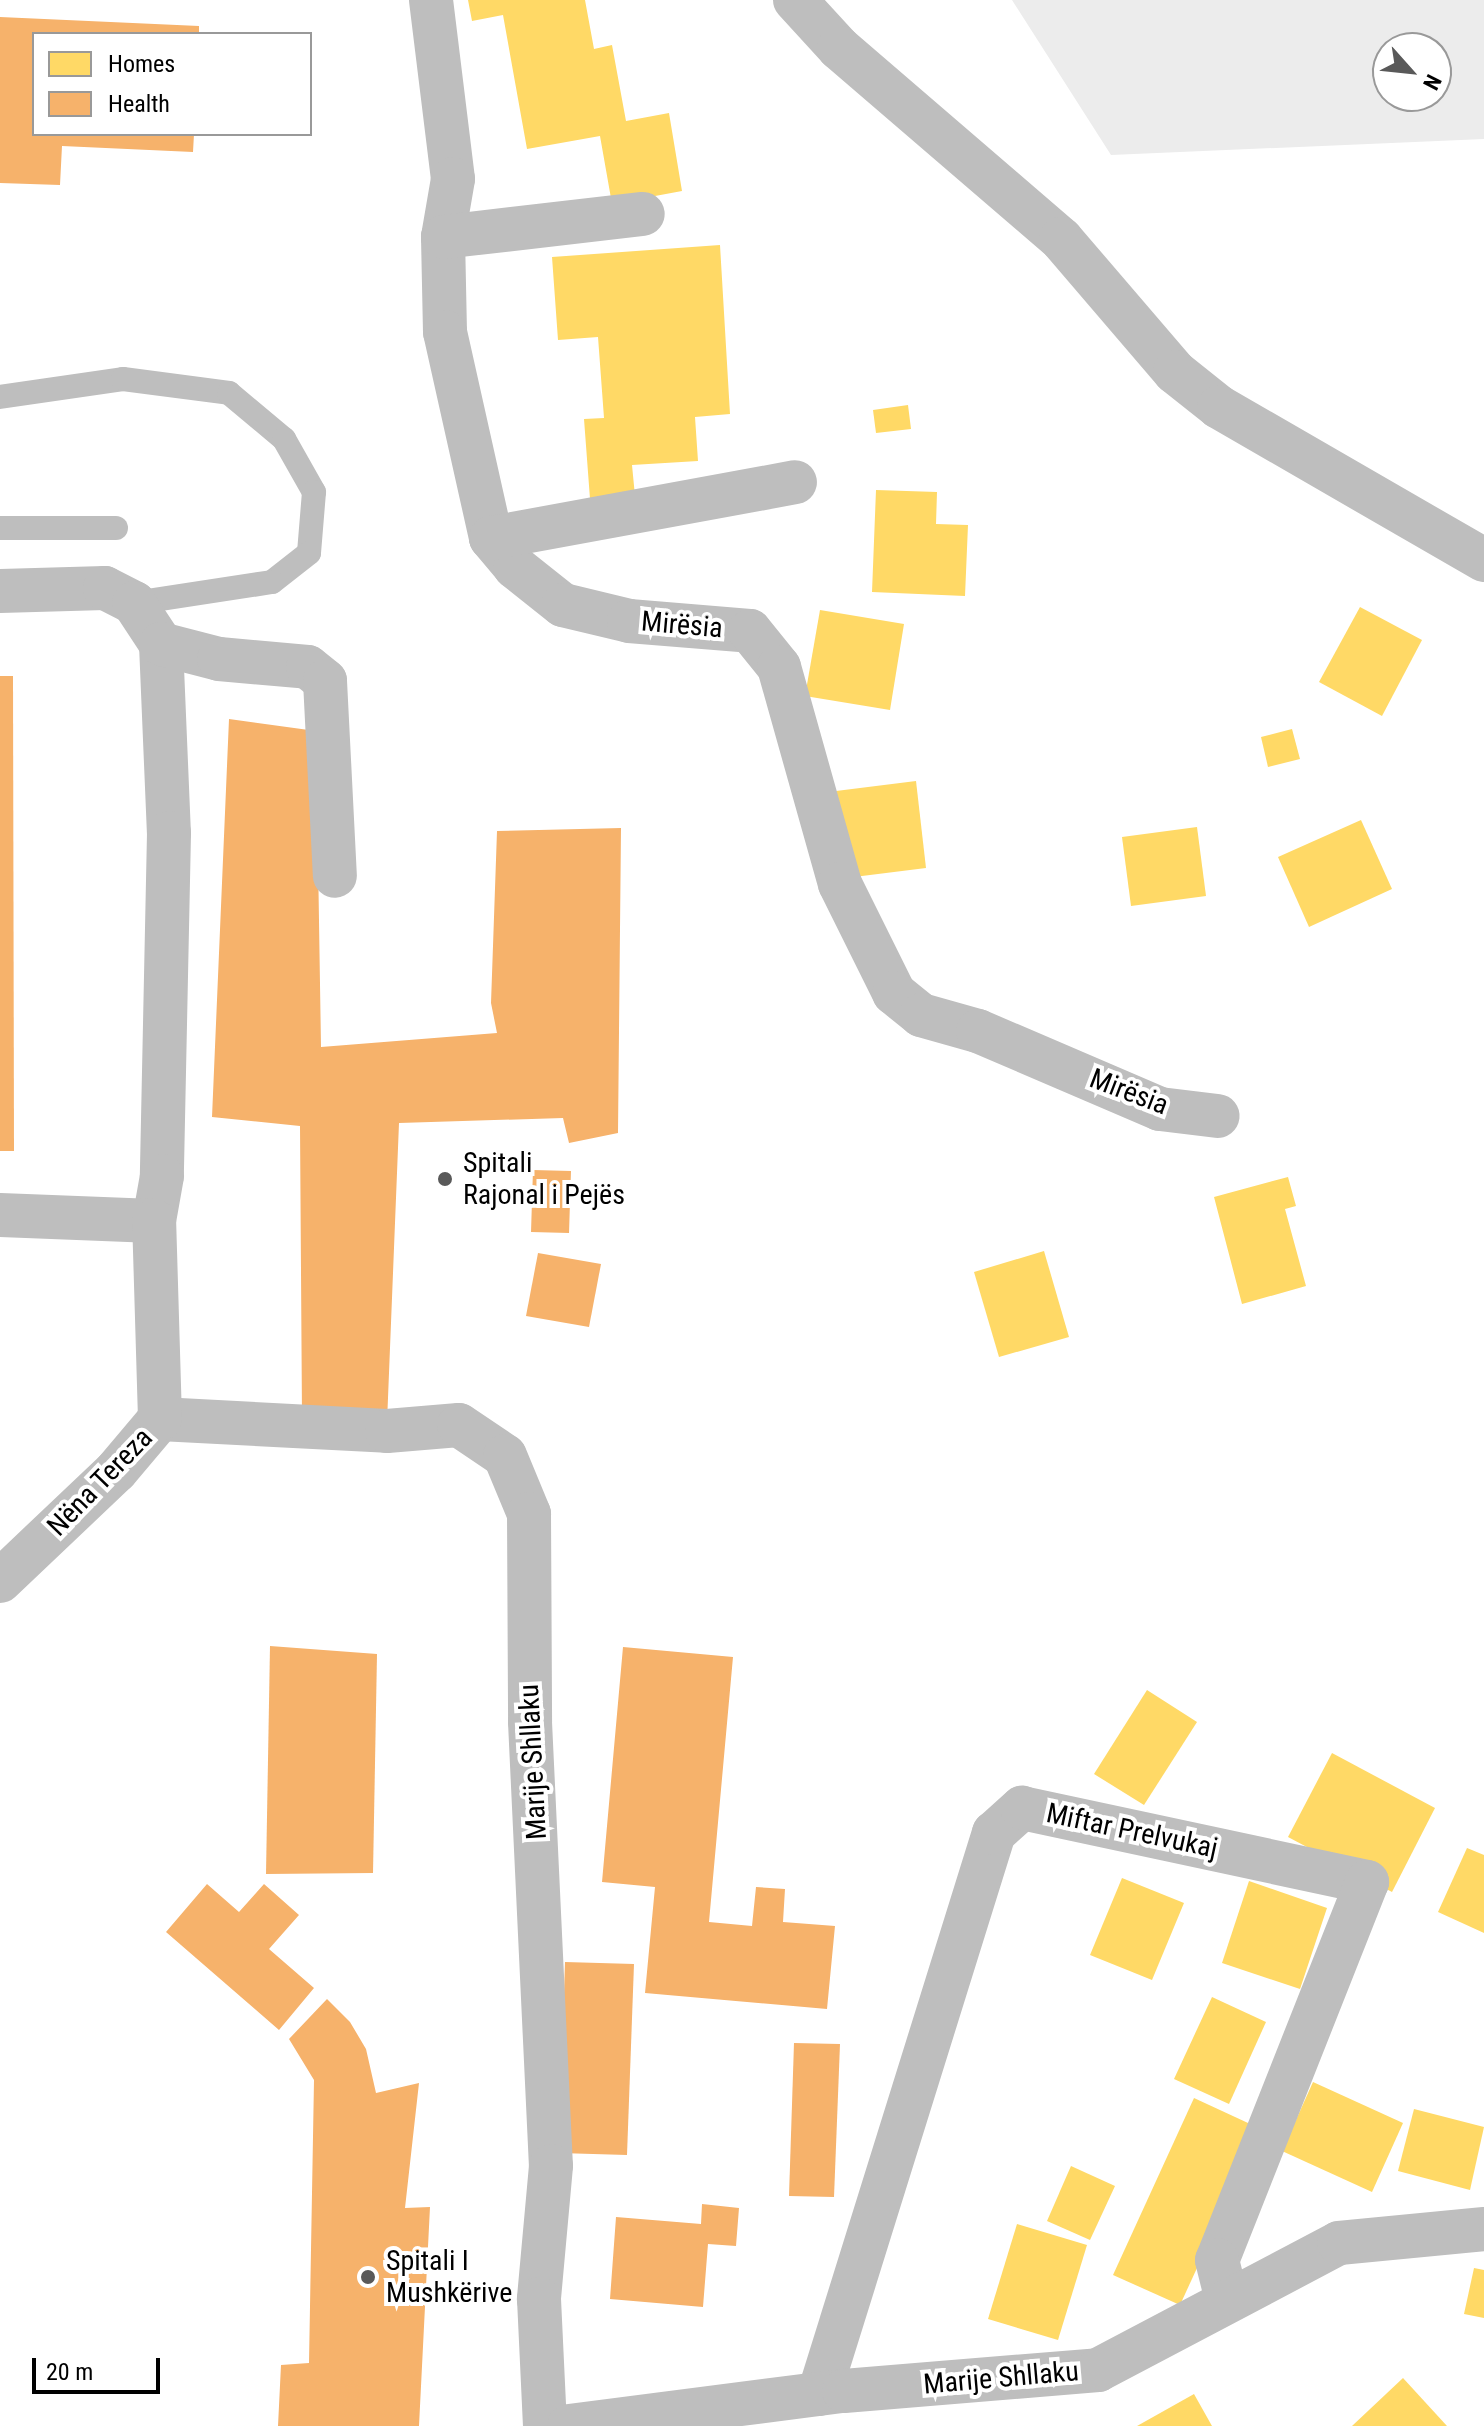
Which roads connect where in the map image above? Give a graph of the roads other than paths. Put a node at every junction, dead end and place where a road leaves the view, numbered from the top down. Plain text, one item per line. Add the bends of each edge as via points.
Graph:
1 (431, 0) edge
2 (795, 0) edge
3 (643, 214) dead end
4 (443, 237) junction
5 (0, 397) edge
6 (795, 482) dead end
7 (0, 528) edge
8 (116, 528) dead end
9 (491, 538) junction
10 (1484, 560) edge
11 (0, 591) edge
12 (134, 603) junction
13 (161, 644) junction
14 (335, 876) dead end
15 (1218, 1116) dead end
16 (0, 1215) edge
17 (154, 1221) junction
18 (160, 1419) junction
19 (0, 1581) edge
20 (1484, 2197) edge
21 (1468, 2229) edge
22 (1227, 2300) junction
23 (819, 2394) junction
24 (545, 2426) edge
25 (569, 2426) edge

1 - 4 street, Mirësia via 453,179
2 - 10 street via 839,48 1061,239 1175,372 1219,407
3 - 4 street
4 - 9 street, Mirësia via 445,332
5 - 12 lane via 123,379 229,393 284,439 314,492 309,553 272,582
6 - 9 street
7 - 8 lane
9 - 15 street, Mirësia via 515,567 563,605 629,621 750,631 779,667 840,884 894,993 921,1015 1018,1047 1160,1109
11 - 12 street via 105,588
12 - 13 street
13 - 14 street via 219,659 308,667 325,681
13 - 17 street, Nëna Tereza via 169,833 162,1176
16 - 17 street
17 - 18 street, Nëna Tereza
18 - 19 street, Nëna Tereza via 116,1471
18 - 24 street, Marije Shllaku via 387,1431 459,1425 505,1456 529,1514 530,1722 551,2166 539,2299
20 - 21 street, Marije Shllaku
21 - 22 street, Marije Shllaku via 1339,2243
22 - 23 street, Marije Shllaku via 1098,2370
22 - 23 street, Miftar Prelvukaj via 1217,2260 1367,1882 1022,1808 994,1833
23 - 25 street, Marije Shllaku

